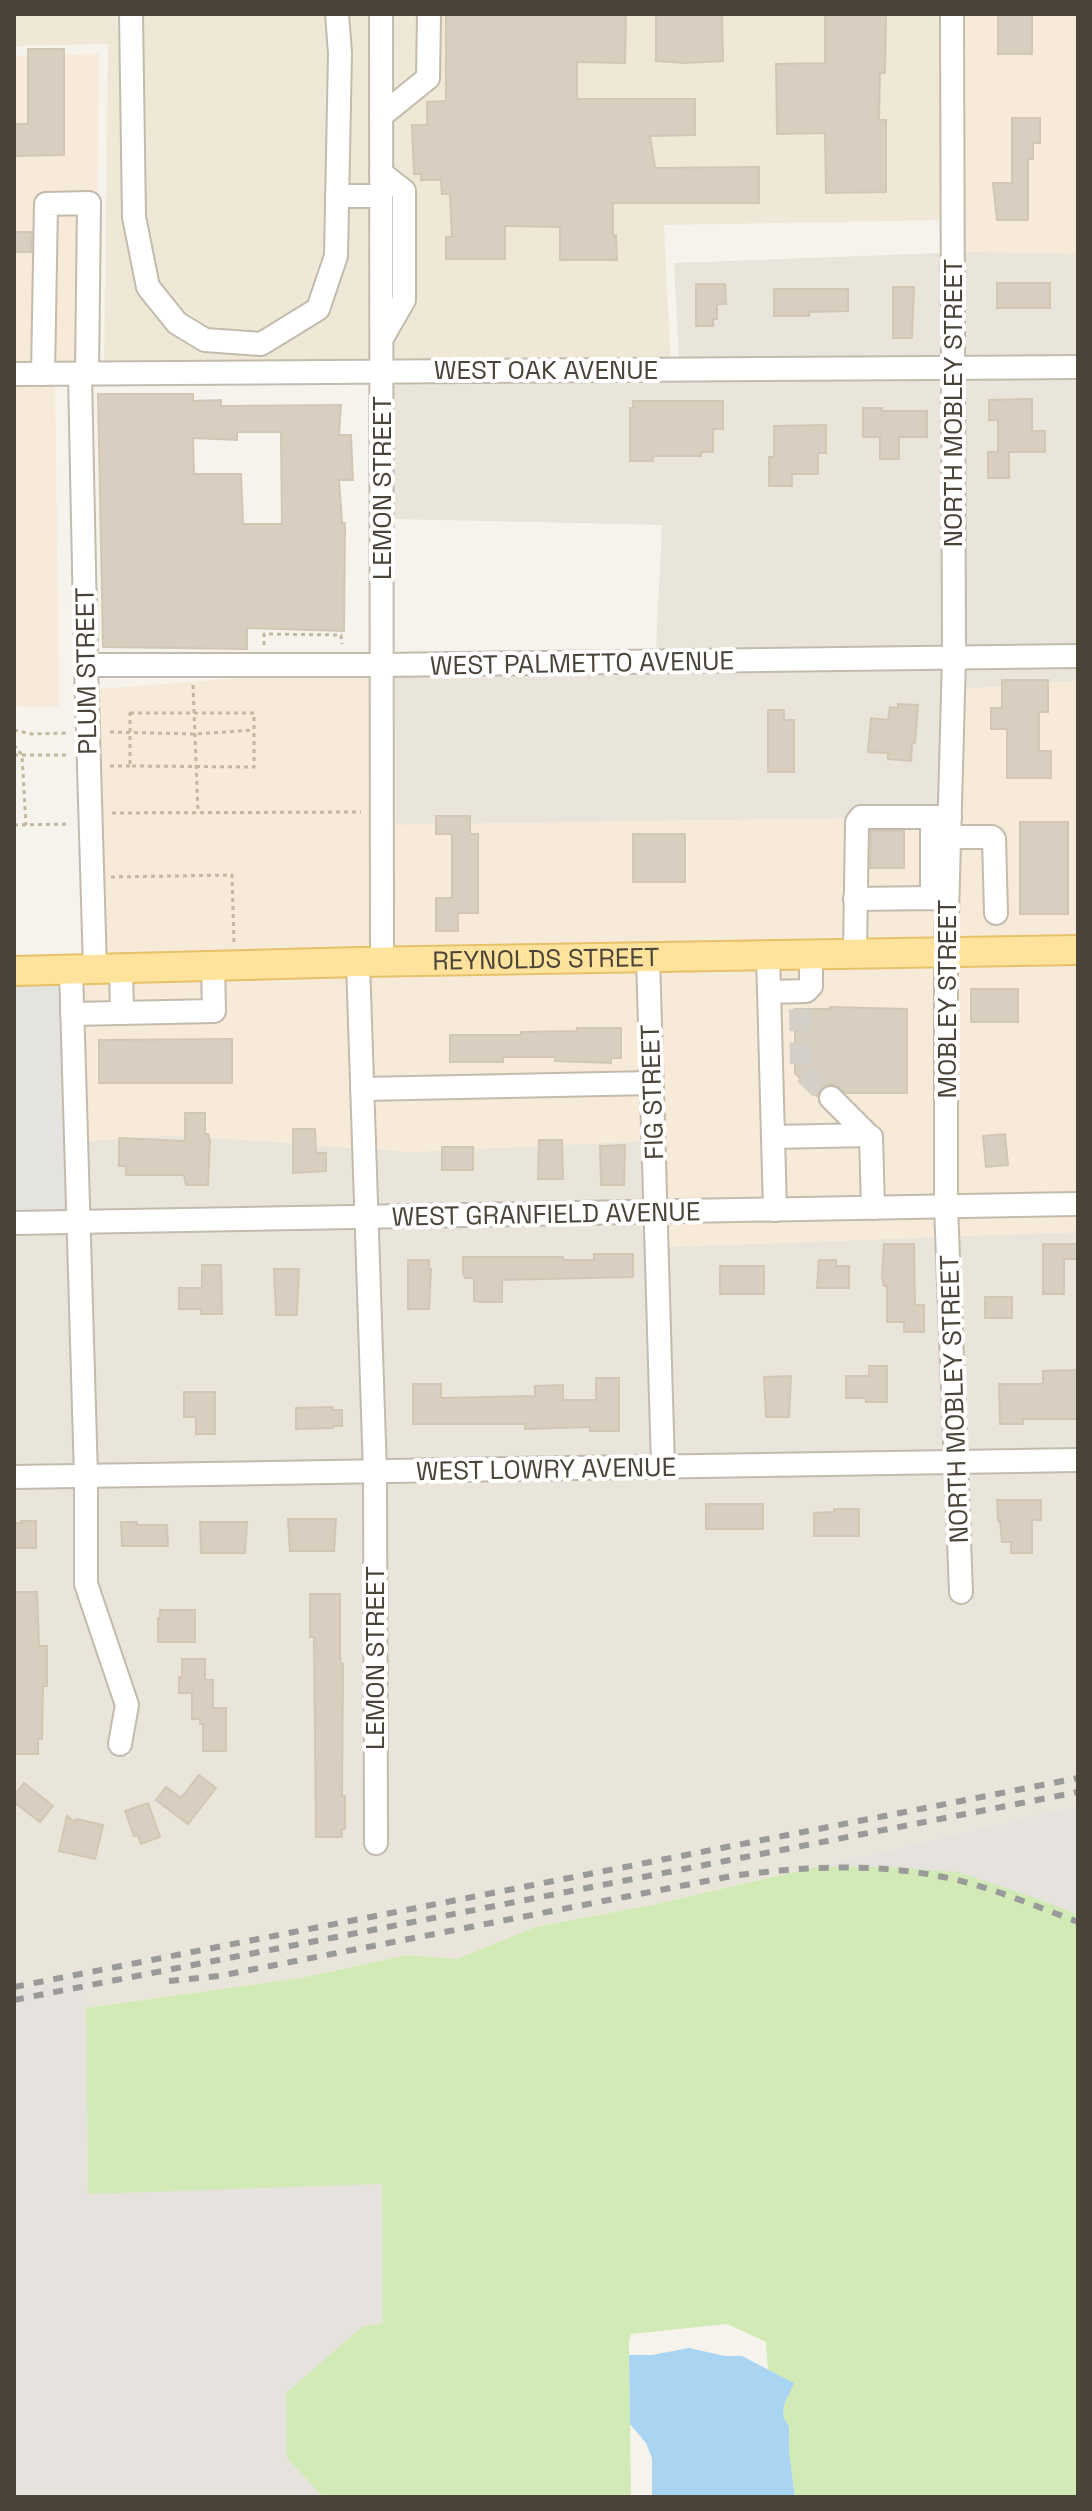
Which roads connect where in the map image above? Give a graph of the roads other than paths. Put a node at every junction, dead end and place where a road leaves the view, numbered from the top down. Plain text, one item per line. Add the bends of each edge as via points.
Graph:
1 (131, 14) edge
2 (337, 14) edge
3 (381, 14) edge
4 (429, 14) edge
5 (952, 14) edge
6 (381, 116) junction
7 (381, 173) junction
8 (337, 196) junction
9 (381, 196) junction
10 (382, 339) junction
11 (1078, 367) edge
12 (952, 368) junction
13 (382, 371) junction
14 (14, 374) edge
15 (43, 374) junction
16 (84, 374) junction
17 (1078, 656) edge
18 (954, 658) junction
19 (86, 665) junction
20 (383, 665) junction
21 (951, 793) joint
22 (944, 823) junction
23 (855, 899) junction
24 (940, 899) junction
25 (996, 913) dead end
26 (1078, 950) edge
27 (946, 951) junction
28 (855, 953) junction
29 (768, 954) junction
30 (811, 954) junction
31 (648, 957) junction
32 (370, 962) junction
33 (213, 966) junction
34 (96, 969) junction
35 (14, 971) edge
36 (769, 992) junction
37 (122, 1013) junction
38 (72, 1014) junction
39 (652, 1083) junction
40 (362, 1089) junction
41 (831, 1098) tunnel mouth
42 (868, 1135) junction
43 (773, 1137) junction
44 (1078, 1204) edge
45 (946, 1206) junction
46 (873, 1208) junction
47 (775, 1210) junction
48 (656, 1212) junction
49 (368, 1217) junction
50 (78, 1222) junction
51 (14, 1223) edge
52 (1078, 1460) edge
53 (956, 1461) junction
54 (663, 1466) junction
55 (375, 1473) junction
56 (86, 1476) junction
57 (14, 1477) edge
58 (961, 1592) dead end
59 (120, 1744) dead end
60 (376, 1843) dead end

1 - 8 street via 134,217 148,287 177,323 205,340 261,344 318,309 336,256
2 - 8 street
3 - 6 street, LEMON STREET
4 - 6 street via 428,78
5 - 12 street, NORTH MOBLEY STREET
6 - 7 street, LEMON STREET
7 - 9 street, LEMON STREET
7 - 10 street via 404,191 404,300
8 - 9 street
9 - 10 street, LEMON STREET
10 - 13 street, LEMON STREET
11 - 12 street, WEST OAK AVENUE
12 - 13 street, WEST OAK AVENUE
12 - 18 street, NORTH MOBLEY STREET
13 - 16 street, WEST OAK AVENUE
13 - 20 street, LEMON STREET
14 - 15 street, WEST OAK AVENUE
15 - 16 street, WEST OAK AVENUE
15 - 16 street, PLUM STREET via 46,204 89,203
16 - 19 street, PLUM STREET
17 - 18 street, WEST PALMETTO AVENUE
18 - 20 street, WEST PALMETTO AVENUE
18 - 21 street, NORTH MOBLEY STREET
19 - 20 street, WEST PALMETTO AVENUE
19 - 34 street, PLUM STREET
20 - 32 street, LEMON STREET
21 - 22 street, MOBLEY STREET
22 - 23 street via 861,817
22 - 24 street, MOBLEY STREET
22 - 25 street via 994,839
23 - 24 street
23 - 28 street
24 - 27 street, MOBLEY STREET
26 - 27 main road, REYNOLDS STREET
27 - 28 main road, REYNOLDS STREET
27 - 45 street, MOBLEY STREET
28 - 30 main road, REYNOLDS STREET
29 - 30 main road, REYNOLDS STREET
29 - 31 main road, REYNOLDS STREET
29 - 36 street
30 - 36 street via 811,986 800,1000
31 - 32 main road, REYNOLDS STREET
31 - 39 street, FIG STREET
32 - 33 main road, REYNOLDS STREET
32 - 40 street, LEMON STREET
33 - 34 main road, REYNOLDS STREET
33 - 37 street via 214,1011
34 - 35 main road, REYNOLDS STREET
34 - 37 street
34 - 38 street, PLUM STREET
36 - 43 street
37 - 38 street
38 - 50 street, PLUM STREET
39 - 40 street
39 - 48 street, FIG STREET
40 - 49 street, LEMON STREET
41 - 42 street
42 - 43 street
42 - 46 street
43 - 47 street
44 - 45 street, WEST GRANFIELD AVENUE
45 - 46 street, WEST GRANFIELD AVENUE
45 - 53 street, NORTH MOBLEY STREET
46 - 47 street, WEST GRANFIELD AVENUE
47 - 48 street, WEST GRANFIELD AVENUE
48 - 49 street, WEST GRANFIELD AVENUE
48 - 54 street, FIG STREET
49 - 50 street, WEST GRANFIELD AVENUE
49 - 55 street, LEMON STREET
50 - 51 street, WEST GRANFIELD AVENUE
50 - 56 street, PLUM STREET
52 - 53 street, WEST LOWRY AVENUE
53 - 54 street, WEST LOWRY AVENUE
53 - 58 street, NORTH MOBLEY STREET
54 - 55 street, WEST LOWRY AVENUE
55 - 56 street, WEST LOWRY AVENUE
55 - 60 street, LEMON STREET
56 - 57 street, WEST LOWRY AVENUE
56 - 59 street via 86,1584 127,1705

